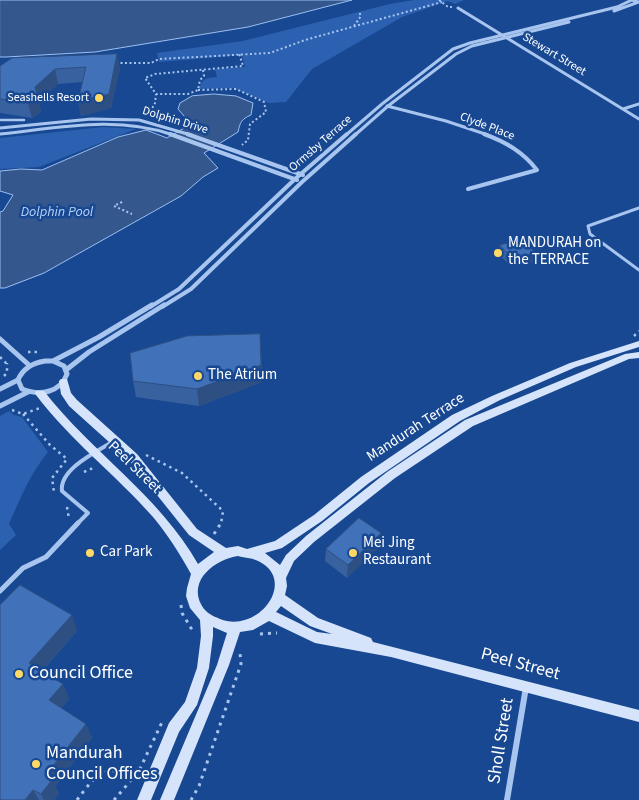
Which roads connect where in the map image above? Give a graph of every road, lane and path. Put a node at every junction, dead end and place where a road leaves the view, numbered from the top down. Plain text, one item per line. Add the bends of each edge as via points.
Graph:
1 (439, 0) edge
2 (632, 0) edge
3 (442, 2) junction
4 (639, 2) edge
5 (458, 8) joint
6 (359, 12) dead end
7 (354, 27) junction
8 (501, 35) junction
9 (506, 38) junction
10 (240, 53) junction
11 (110, 64) edge
12 (203, 70) junction
13 (198, 90) junction
14 (156, 94) junction
15 (382, 104) junction
16 (639, 104) edge
17 (388, 106) junction
18 (623, 109) junction
19 (639, 119) edge
20 (0, 120) edge
21 (24, 120) dead end
22 (148, 120) dead end
23 (0, 128) edge
24 (0, 134) edge
25 (238, 149) dead end
26 (301, 174) junction
27 (308, 176) junction
28 (295, 179) junction
29 (302, 182) junction
30 (468, 189) dead end
31 (122, 202) dead end
32 (639, 208) edge
33 (132, 214) dead end
34 (639, 270) edge
35 (0, 340) edge
36 (639, 344) edge
37 (43, 353) dead end
38 (639, 355) edge
39 (0, 357) edge
40 (20, 357) junction
41 (53, 361) junction
42 (7, 363) junction
43 (29, 365) junction
44 (65, 376) junction
45 (0, 380) edge
46 (18, 380) junction
47 (0, 389) edge
48 (28, 392) junction
49 (40, 393) junction
50 (2, 404) edge
51 (49, 404) junction
52 (23, 414) junction
53 (116, 440) junction
54 (95, 453) junction
55 (55, 494) dead end
56 (65, 505) dead end
57 (66, 523) dead end
58 (251, 552) junction
59 (224, 553) junction
60 (197, 573) junction
61 (280, 577) junction
62 (0, 591) edge
63 (280, 598) junction
64 (268, 614) junction
65 (206, 618) junction
66 (235, 627) junction
67 (238, 645) dead end
68 (391, 651) junction
69 (526, 686) junction
70 (639, 716) edge
71 (140, 772) dead end
72 (77, 800) edge
73 (144, 800) edge
74 (167, 800) edge
75 (191, 800) edge
76 (507, 800) edge

1 - 3 path
2 - 4 street
2 - 8 street, Ormsby Terrace via 617,7
3 - 5 path via 448,7
3 - 7 path
4 - 9 street, Ormsby Terrace
5 - 8 street, Stewart Street
6 - 7 path via 362,16
7 - 10 path via 270,53
8 - 9 street, Stewart Street
8 - 15 street, Ormsby Terrace via 454,49
9 - 17 street, Ormsby Terrace via 472,46 456,54
9 - 18 street, Stewart Street
10 - 11 path
10 - 12 path via 243,66
12 - 13 path
12 - 14 path via 148,76 145,78
13 - 14 path via 188,94
13 - 25 path via 236,89 264,102 266,112 250,124 248,140
14 - 22 path
15 - 17 street, Clyde Place
15 - 26 street, Ormsby Terrace
16 - 18 street
17 - 27 street, Ormsby Terrace
17 - 30 street, Clyde Place via 473,130 511,145 537,170
18 - 19 street, Stewart Street
20 - 21 lane
23 - 26 street, Dolphin Drive via 107,118 132,119 160,125
24 - 28 street, Dolphin Drive via 110,124 134,125
26 - 27 street, Dolphin Drive
26 - 28 street, Ormsby Terrace
27 - 29 street, Ormsby Terrace
28 - 29 street, Dolphin Drive
28 - 41 street, Ormsby Terrace via 179,289
29 - 44 street, Ormsby Terrace via 191,289 89,352
31 - 33 path via 114,206
32 - 34 lane via 588,226 588,230
35 - 40 street
36 - 58 main road, Mandurah Terrace via 573,365 456,418 278,545
37 - 40 path via 30,351
38 - 61 main road, Mandurah Terrace via 628,356 469,423 391,475 310,539 290,558
39 - 42 path
40 - 42 path
40 - 43 street
41 - 43 street
41 - 44 street via 64,366
42 - 45 path via 6,373
43 - 46 street
44 - 49 street via 54,390
44 - 53 main road, Peel Street via 66,394 73,403
46 - 47 street
46 - 48 street via 22,389
48 - 49 street
48 - 50 street
49 - 51 main road, Peel Street
50 - 52 path
51 - 52 path
51 - 54 main road, Peel Street
52 - 55 path via 67,459 52,477 50,484
53 - 54 lane
53 - 59 main road, Peel Street via 193,532
54 - 60 main road, Peel Street via 162,519 178,539
54 - 62 lane via 65,476 61,484 62,491 88,513 46,557 23,568
56 - 57 path via 69,509
58 - 59 main road
58 - 61 main road via 274,566
59 - 60 main road via 213,558
60 - 65 main road via 192,592 198,611
61 - 63 main road
63 - 64 main road
63 - 68 main road, Peel Street via 314,622
64 - 66 main road via 259,621
64 - 68 main road, Peel Street via 315,637
65 - 66 main road
65 - 73 main road via 204,668 190,705 174,728
66 - 74 main road via 223,665
67 - 75 path via 241,664 199,786
68 - 69 main road, Peel Street
69 - 70 main road, Peel Street
69 - 76 street, Sholl Street
71 - 72 path via 110,770 96,775

